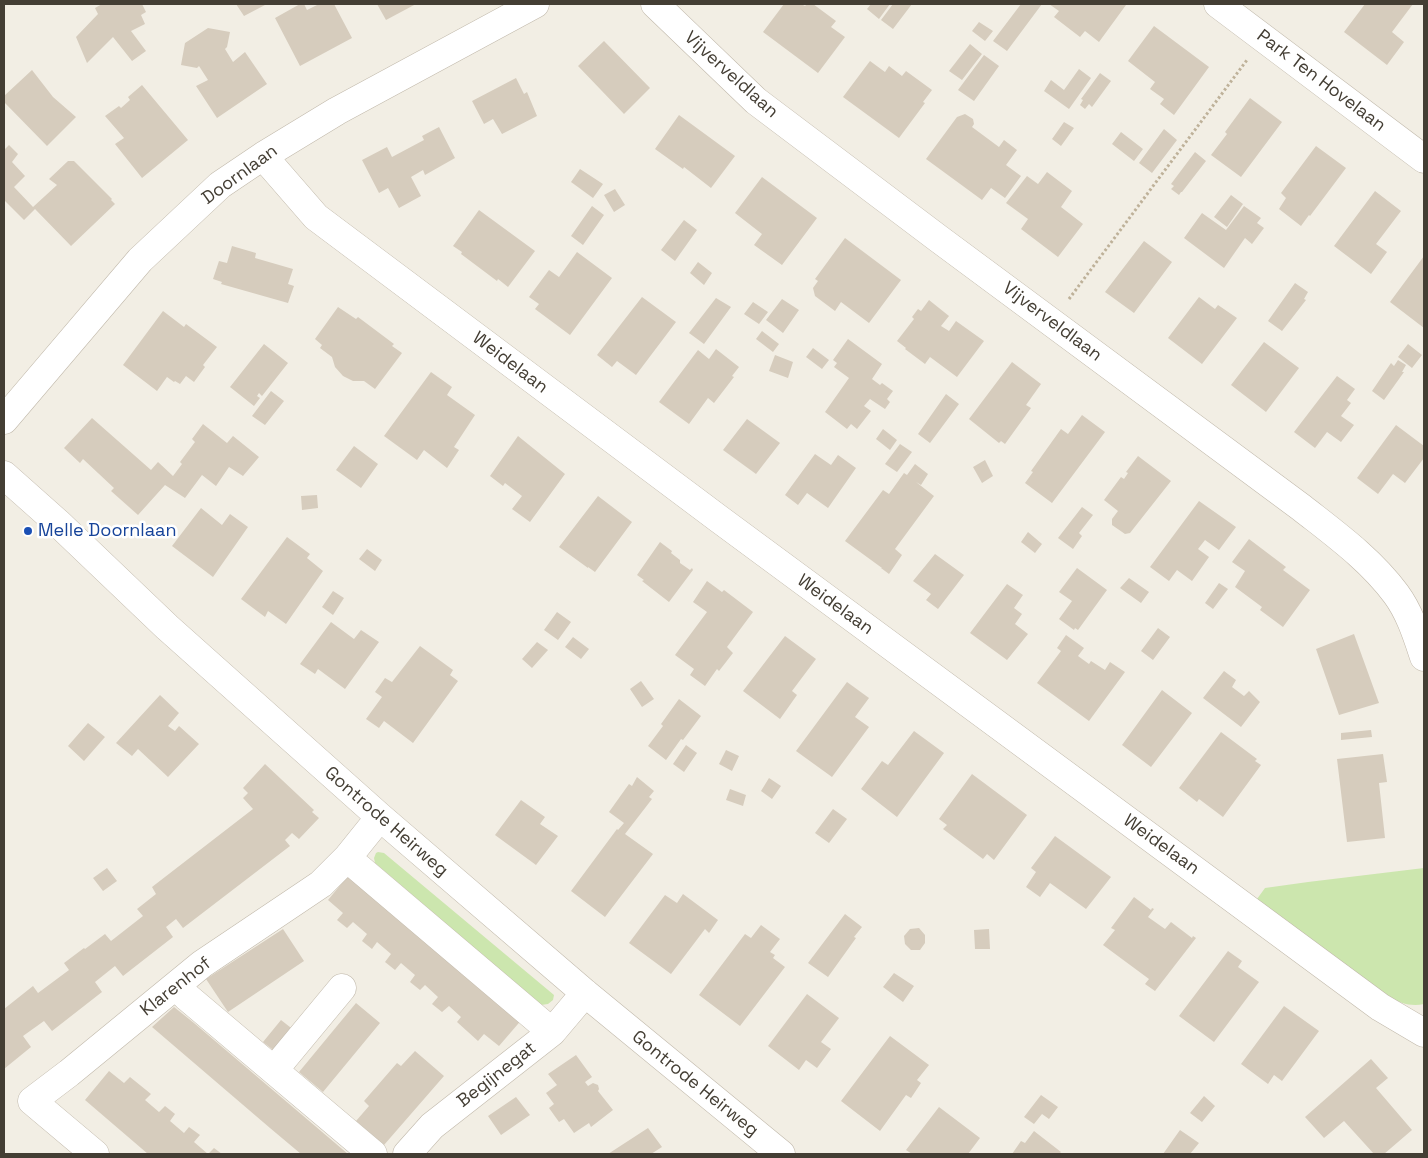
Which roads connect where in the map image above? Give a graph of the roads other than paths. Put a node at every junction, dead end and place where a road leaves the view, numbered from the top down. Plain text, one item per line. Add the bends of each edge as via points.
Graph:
1 (535, 4) edge
2 (655, 4) edge
3 (1218, 4) edge
4 (263, 156) junction
5 (1424, 159) edge
6 (4, 420) edge
7 (4, 475) edge
8 (1424, 658) edge
9 (380, 817) junction
10 (347, 858) junction
11 (176, 986) junction
12 (342, 988) dead end
13 (585, 993) junction
14 (552, 1032) junction
15 (1424, 1033) edge
16 (274, 1070) junction
17 (416, 1150) edge
18 (96, 1154) edge
19 (373, 1154) edge
20 (781, 1154) edge

1 - 4 street, Doornlaan via 337,111
2 - 8 street, Vijverveldlaan via 756,101 1318,520 1364,558 1396,594 1414,627
3 - 5 street, Park Ten Hovelaan
4 - 6 street, Doornlaan via 220,185 140,260
4 - 15 street, Weidelaan via 316,217 719,520 1372,1001
7 - 9 street, Gontrode Heirweg via 167,627
9 - 10 street, Klarenhof
9 - 13 street, Gontrode Heirweg
10 - 11 street, Klarenhof via 321,884 202,964
10 - 14 street
11 - 16 street
11 - 18 street, Klarenhof via 32,1101
12 - 16 street
13 - 14 street, Begijnegat
13 - 20 street, Gontrode Heirweg
14 - 17 street, Begijnegat via 432,1126
16 - 19 street

